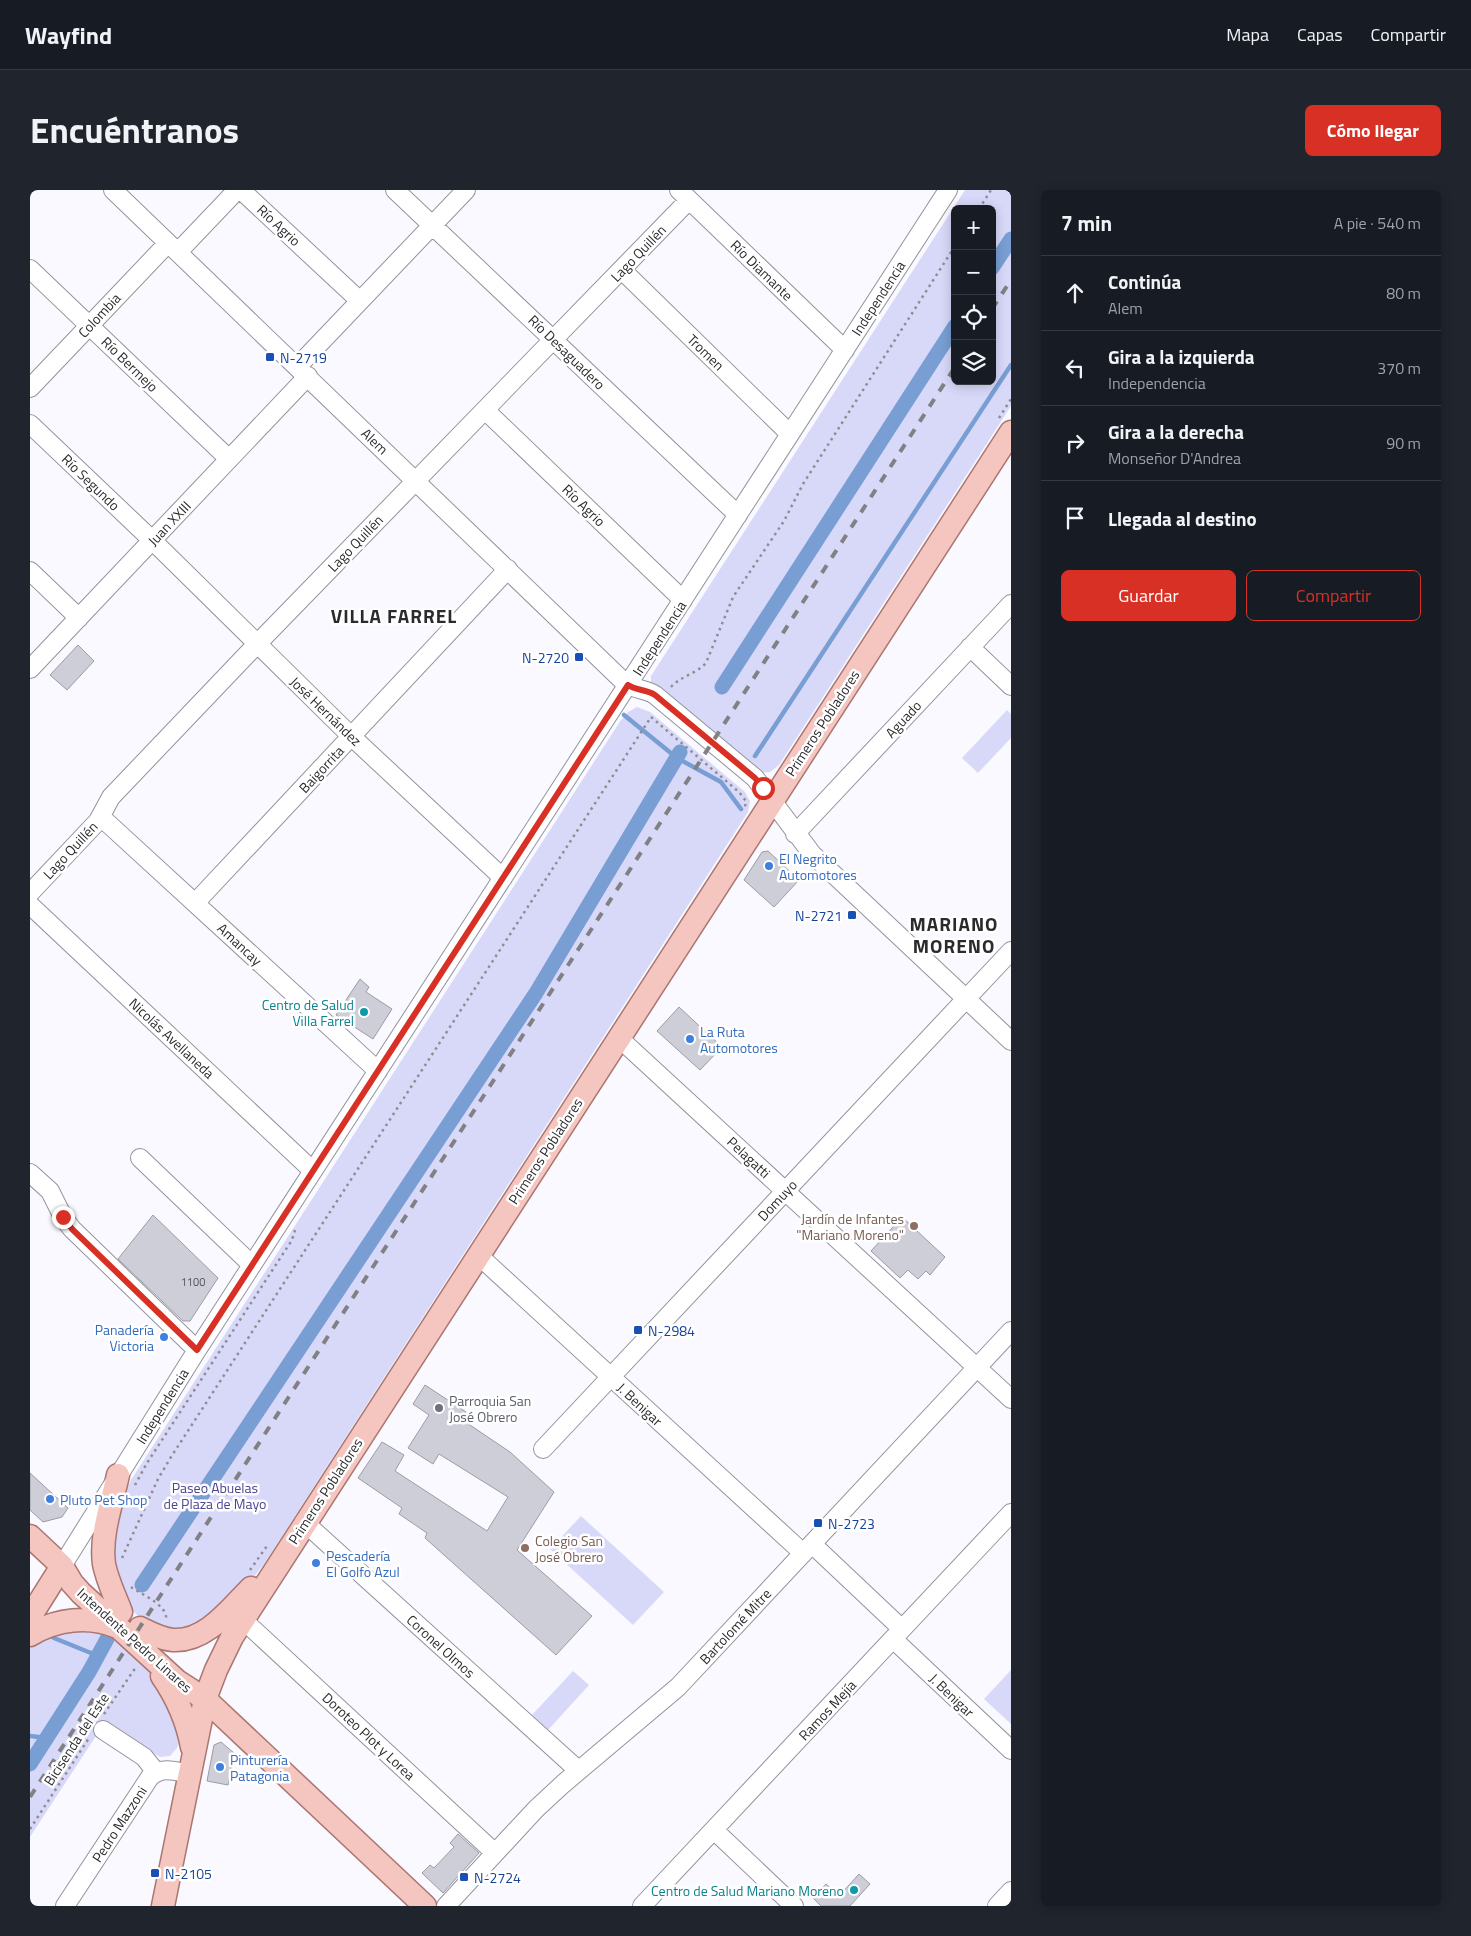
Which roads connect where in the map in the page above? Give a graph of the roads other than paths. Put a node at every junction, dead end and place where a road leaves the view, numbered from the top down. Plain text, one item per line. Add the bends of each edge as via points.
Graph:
1 (113, 190) edge
2 (237, 190) edge
3 (241, 190) edge
4 (395, 190) edge
5 (466, 190) edge
6 (948, 190) edge
7 (684, 195) edge
8 (432, 225) junction
9 (173, 247) junction
10 (30, 269) edge
11 (622, 270) junction
12 (360, 301) junction
13 (89, 326) junction
14 (554, 340) junction
15 (845, 350) junction
16 (303, 371) junction
17 (30, 388) edge
18 (485, 410) junction
19 (30, 424) edge
20 (1003, 428) edge
21 (790, 434) junction
22 (230, 459) junction
23 (416, 481) junction
24 (738, 516) junction
25 (152, 540) junction
26 (508, 570) junction
27 (30, 571) edge
28 (683, 600) junction
29 (1011, 604) edge
30 (79, 618) junction
31 (257, 644) junction
32 (970, 648) junction
33 (30, 670) edge
34 (1011, 686) edge
35 (632, 688) junction
36 (351, 736) junction
37 (772, 802) junction
38 (101, 817) junction
39 (795, 834) junction
40 (503, 878) junction
41 (30, 893) edge
42 (195, 903) junction
43 (30, 905) edge
44 (1011, 951) edge
45 (966, 999) junction
46 (619, 1038) junction
47 (1011, 1041) edge
48 (378, 1071) junction
49 (140, 1158) dead end
50 (313, 1171) junction
51 (30, 1173) edge
52 (786, 1191) junction
53 (478, 1255) junction
54 (252, 1265) junction
55 (1011, 1331) edge
56 (197, 1350) junction
57 (977, 1367) junction
58 (611, 1377) junction
59 (1011, 1399) edge
60 (543, 1449) dead end
61 (118, 1475) junction
62 (1011, 1513) edge
63 (304, 1522) junction
64 (30, 1536) edge
65 (807, 1549) junction
66 (274, 1553) junction
67 (62, 1566) junction
68 (30, 1617) edge
69 (242, 1619) junction
70 (127, 1623) junction
71 (898, 1634) junction
72 (30, 1635) edge
73 (142, 1658) junction
74 (205, 1699) junction
75 (97, 1730) road end
76 (1011, 1750) edge
77 (191, 1763) junction
78 (578, 1770) junction
79 (156, 1772) junction
80 (714, 1830) junction
81 (495, 1853) junction
82 (1011, 1891) edge
83 (65, 1906) edge
84 (163, 1906) edge
85 (425, 1906) edge
86 (446, 1906) edge
87 (642, 1906) edge
88 (794, 1906) edge
89 (997, 1906) edge

1 - 9 street, Alem
2 - 9 street, Colombia
3 - 12 street, Río Agrio
4 - 8 street, Río Desaguadero
5 - 8 street, Juan XXIII
6 - 15 street, Independencia
7 - 11 street, Lago Quillén
7 - 15 street, Río Diamante
8 - 12 street, Juan XXIII
8 - 14 street, Río Desaguadero
9 - 13 street, Colombia
9 - 16 street, Alem
10 - 13 street, Río Bermejo
11 - 14 street, Lago Quillén
11 - 21 street, Tromen
12 - 16 street, Juan XXIII
13 - 17 street, Colombia
13 - 22 street, Río Bermejo
14 - 18 street, Lago Quillén
14 - 24 street, Río Desaguadero
15 - 21 street, Independencia
16 - 22 street, Juan XXIII
16 - 23 street, Alem
18 - 23 street, Lago Quillén
18 - 28 street, Río Agrio
19 - 25 street, Río Segundo
20 - 37 main road, Primeros Pobladores
21 - 24 street, Independencia
22 - 25 street, Juan XXIII
23 - 26 street, Alem
23 - 31 street, Lago Quillén
24 - 28 street, Independencia
25 - 30 street, Juan XXIII
25 - 31 street, José Hernández
26 - 35 street, Alem
26 - 36 street, Baigorrita
27 - 30 street
28 - 35 street, Independencia
29 - 32 street, Aguado
30 - 33 street, Juan XXIII
31 - 36 street, José Hernández
31 - 38 street, Lago Quillén via 111,797
32 - 34 street
32 - 39 street, Aguado
35 - 37 street, Alem via 741,780
35 - 40 street, Independencia
36 - 40 street, José Hernández
36 - 42 street, Baigorrita
37 - 39 street, Alem
37 - 46 main road, Primeros Pobladores
38 - 41 street, Lago Quillén
38 - 42 street, Amancay
39 - 45 street, Alem via 812,854
40 - 48 street, Independencia
42 - 48 street, Amancay
43 - 50 street, Nicolás Avellaneda
44 - 45 street, Domuyo
45 - 47 street, Alem
45 - 52 street, Domuyo
46 - 52 street, Pelagatti
46 - 53 main road, Primeros Pobladores
48 - 50 street, Independencia
49 - 54 street
50 - 54 street, Independencia
51 - 56 street via 50,1191 72,1229
52 - 57 street, Pelagatti
52 - 58 street, Domuyo
53 - 58 street, J. Benigar
53 - 63 main road, Primeros Pobladores
54 - 56 street, Independencia
55 - 57 street, Bartolomé Mitre
56 - 61 street, Independencia
57 - 59 street, Pelagatti
57 - 65 street, Bartolomé Mitre
58 - 60 street, Domuyo
58 - 65 street, J. Benigar
61 - 67 street, Independencia
61 - 70 main road via 104,1556 107,1574
62 - 71 street, Ramos Mejía
63 - 66 main road, Primeros Pobladores
63 - 78 street, Coronel Olmos
64 - 67 main road, Intendente Pedro Linares
65 - 71 street, J. Benigar
65 - 78 street, Bartolomé Mitre via 668,1696
66 - 69 main road, Primeros Pobladores
66 - 70 main road via 217,1622 201,1634 172,1640
67 - 68 main road, Independencia
67 - 70 main road, Intendente Pedro Linares via 78,1590
69 - 74 main road, Primeros Pobladores
69 - 81 street, Doroteo Plot y Lorea
70 - 72 main road via 72,1620 44,1627
70 - 73 main road, Intendente Pedro Linares
70 - 74 main road, Intendente Pedro Linares via 190,1675
71 - 76 street, J. Benigar
71 - 80 street, Ramos Mejía
73 - 74 main road, Intendente Pedro Linares
73 - 77 main road via 181,1707 189,1731
74 - 77 main road, Primeros Pobladores
74 - 85 main road, Intendente Pedro Linares
75 - 79 street via 144,1757
77 - 79 street, Pedro Mazzoni
77 - 84 main road, Primeros Pobladores
78 - 81 street, Bartolomé Mitre
79 - 83 street, Pedro Mazzoni
80 - 87 street, Ramos Mejía
80 - 88 street
81 - 86 street, Bartolomé Mitre
82 - 89 street

